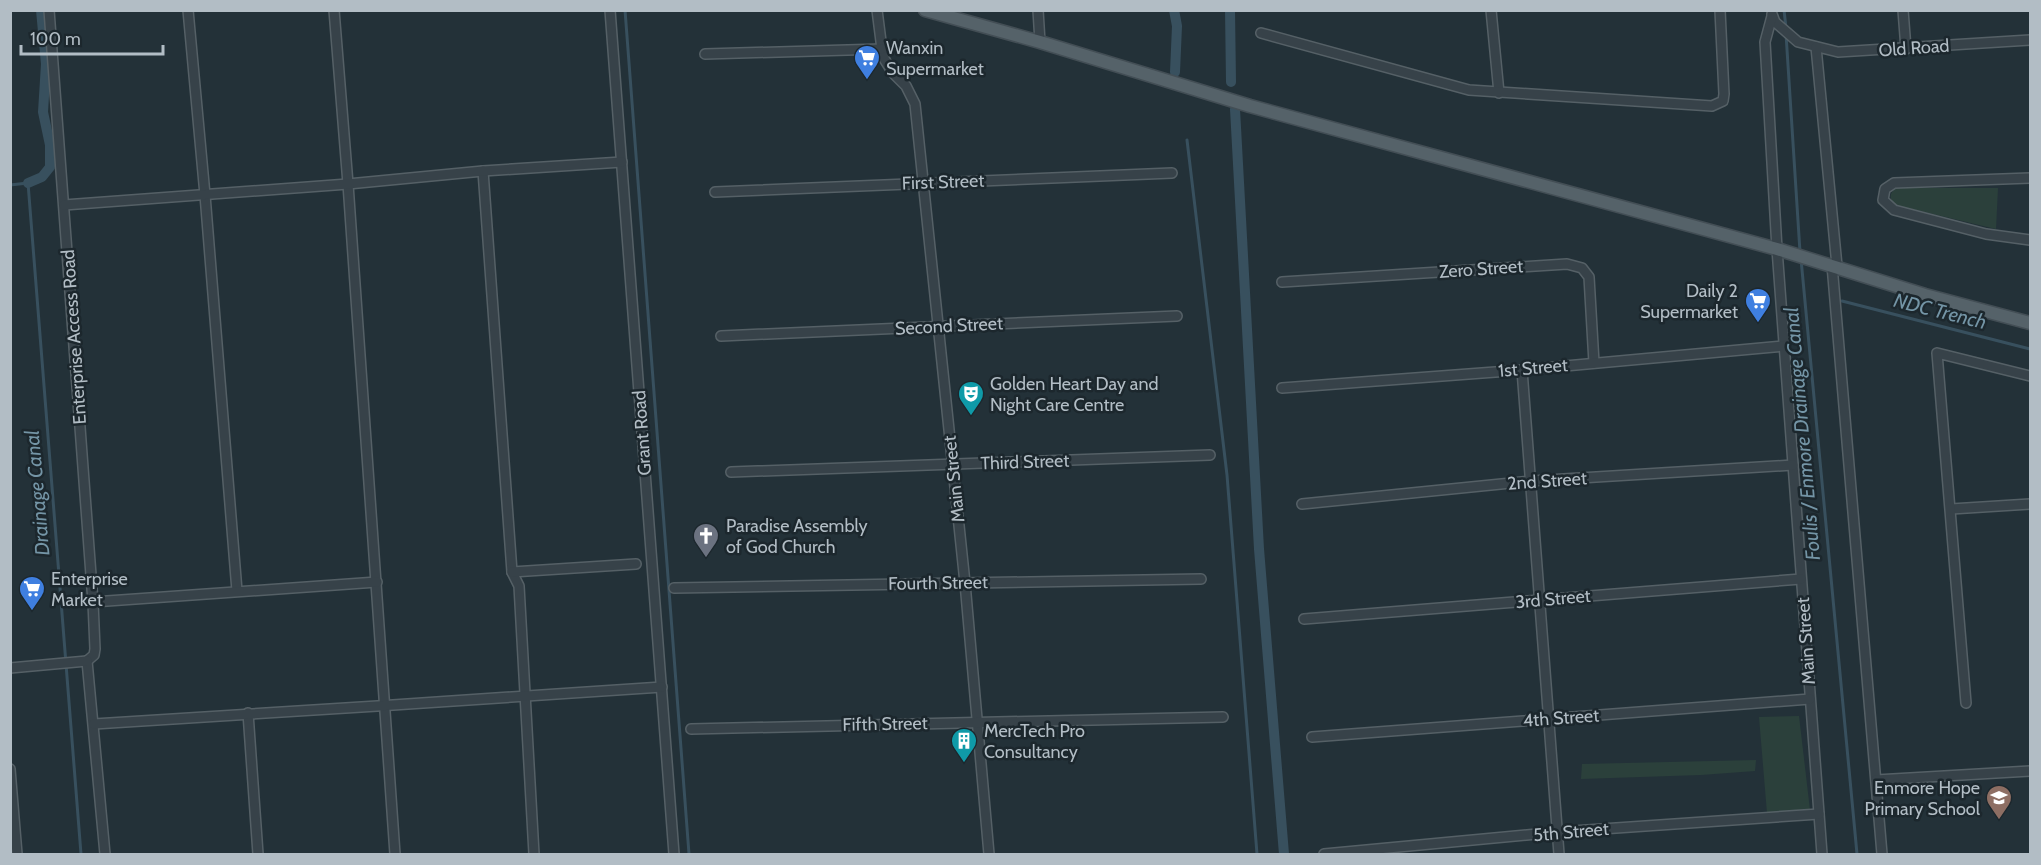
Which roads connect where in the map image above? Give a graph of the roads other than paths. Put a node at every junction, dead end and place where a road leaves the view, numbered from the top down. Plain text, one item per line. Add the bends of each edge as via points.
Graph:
1 (49, 10) edge
2 (188, 10) edge
3 (334, 10) edge
4 (610, 10) edge
5 (878, 10) edge
6 (925, 10) edge
7 (1038, 10) edge
8 (1491, 10) edge
9 (1720, 10) edge
10 (1903, 10) edge
11 (1773, 16) edge
12 (1261, 33) dead end
13 (2031, 40) edge
14 (1040, 42) junction
15 (1816, 47) junction
16 (882, 49) junction
17 (1906, 49) junction
18 (705, 54) dead end
19 (1499, 93) junction
20 (622, 162) junction
21 (483, 171) junction
22 (1172, 173) dead end
23 (2031, 178) edge
24 (924, 183) junction
25 (348, 184) junction
26 (715, 192) dead end
27 (205, 195) junction
28 (64, 206) junction
29 (2031, 240) edge
30 (1777, 249) junction
31 (1834, 266) junction
32 (1282, 282) dead end
33 (1177, 316) dead end
34 (2031, 322) edge
35 (938, 327) junction
36 (721, 336) dead end
37 (1784, 346) junction
38 (1594, 363) junction
39 (1522, 369) junction
40 (2031, 376) edge
41 (1282, 388) dead end
42 (1210, 455) dead end
43 (952, 464) junction
44 (1793, 465) junction
45 (731, 472) dead end
46 (1531, 481) junction
47 (1302, 504) dead end
48 (2031, 504) edge
49 (1951, 509) junction
50 (636, 564) dead end
51 (512, 572) junction
52 (1202, 579) dead end
53 (1801, 579) junction
54 (377, 582) junction
55 (965, 583) junction
56 (674, 588) dead end
57 (237, 591) junction
58 (1540, 600) junction
59 (93, 602) junction
60 (1304, 620) dead end
61 (87, 661) junction
62 (10, 668) edge
63 (662, 687) junction
64 (525, 697) junction
65 (1810, 699) junction
66 (1966, 703) dead end
67 (384, 706) junction
68 (248, 713) junction
69 (1223, 717) dead end
70 (1549, 718) junction
71 (977, 722) junction
72 (94, 724) junction
73 (691, 729) dead end
74 (1312, 737) dead end
75 (10, 769) edge
76 (2031, 771) edge
77 (1876, 780) junction
78 (1819, 814) junction
79 (13, 832) edge
80 (1558, 832) junction
81 (17, 855) edge
82 (105, 855) edge
83 (258, 855) edge
84 (396, 855) edge
85 (534, 855) edge
86 (674, 855) edge
87 (989, 855) edge
88 (1324, 855) edge
89 (1559, 855) edge
90 (1822, 855) edge
91 (1882, 855) edge

1 - 28 street, Enterprise Access Road
2 - 27 street
3 - 25 street
4 - 20 street, Grant Road
5 - 16 street
6 - 14 main road
7 - 14 street
8 - 19 street
9 - 19 street via 1724,101 1712,106
10 - 17 street
11 - 15 street, Old Road via 1798,42
11 - 30 street, Main Street via 1766,42
12 - 19 street via 1469,90
13 - 17 street, Old Road
14 - 30 main road via 1233,101
15 - 17 street, Old Road via 1838,52
15 - 31 street
16 - 18 street
16 - 24 street, Main Street via 892,73 906,86 915,104
20 - 21 street
20 - 63 street, Grant Road
21 - 25 street
21 - 51 street
22 - 24 street, First Street
23 - 29 street via 1893,183 1883,195 1894,210 1986,234
24 - 26 street, First Street
24 - 35 street, Main Street
25 - 27 street
25 - 54 street
27 - 28 street
27 - 57 street
28 - 59 street, Enterprise Access Road
30 - 31 main road
30 - 37 street, Main Street
31 - 34 main road via 1925,295
31 - 77 street
32 - 38 street, Zero Street via 1575,266 1589,277
33 - 35 street, Second Street
35 - 36 street, Second Street
35 - 43 street, Main Street
37 - 38 street, 1st Street
37 - 44 street, Main Street
38 - 39 street, 1st Street
39 - 41 street, 1st Street
39 - 46 street
40 - 49 street via 1937,353
42 - 43 street, Third Street
43 - 45 street, Third Street
43 - 55 street, Main Street
44 - 46 street, 2nd Street
44 - 53 street, Main Street
46 - 47 street, 2nd Street
46 - 58 street
48 - 49 street
49 - 66 street
50 - 51 street
51 - 64 street via 519,586
52 - 55 street, Fourth Street
53 - 58 street, 3rd Street
53 - 65 street, Main Street
54 - 57 street
54 - 67 street
55 - 56 street, Fourth Street
55 - 71 street, Main Street
57 - 59 street
58 - 60 street, 3rd Street
58 - 70 street
59 - 61 street, Enterprise Access Road via 95,649
61 - 62 street
61 - 72 street
63 - 64 street
63 - 86 street, Grant Road
64 - 67 street
64 - 85 street
65 - 70 street, 4th Street
65 - 78 street, Main Street
67 - 68 street
67 - 84 street
68 - 72 street
68 - 83 street
69 - 71 street, Fifth Street
70 - 74 street, 4th Street
70 - 80 street
71 - 73 street, Fifth Street
71 - 87 street, Main Street
72 - 82 street
75 - 79 street
76 - 77 street
77 - 91 street
78 - 80 street, 5th Street
78 - 90 street, Main Street
79 - 81 street
80 - 88 street, 5th Street
80 - 89 street

